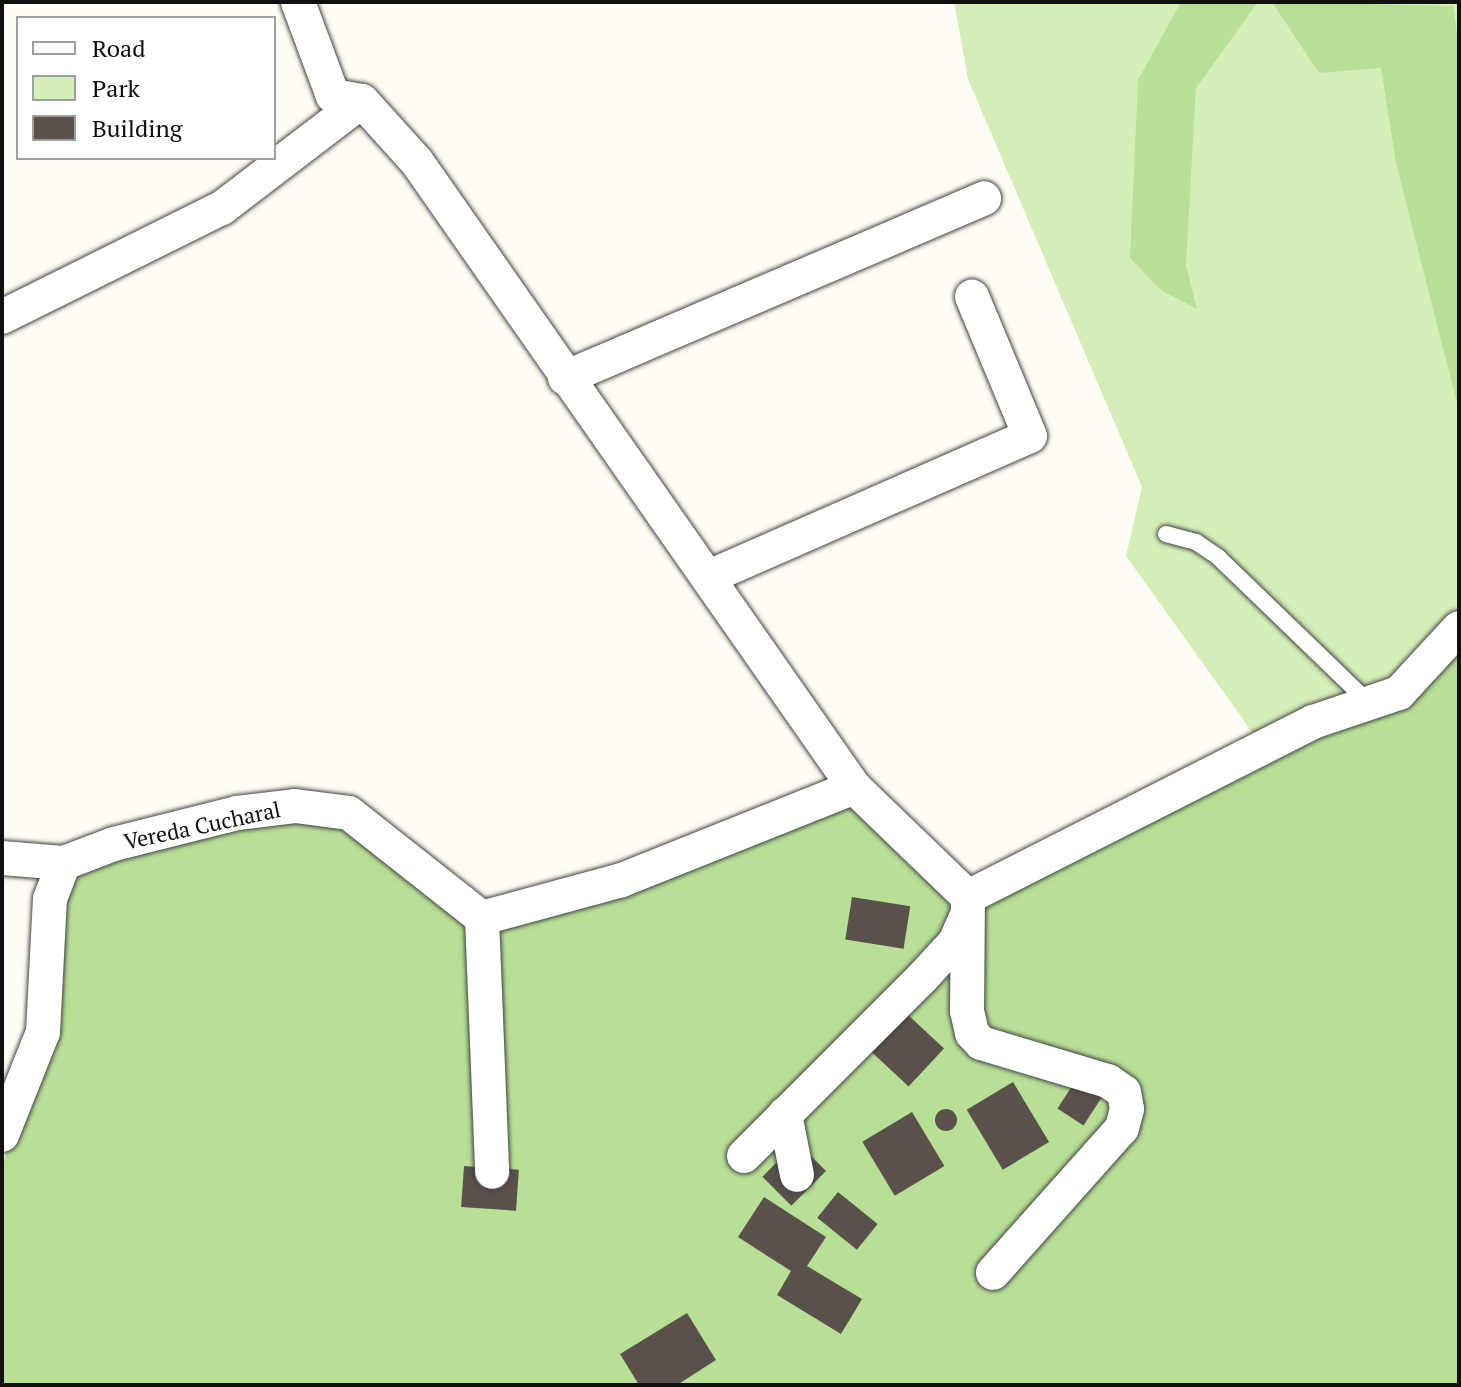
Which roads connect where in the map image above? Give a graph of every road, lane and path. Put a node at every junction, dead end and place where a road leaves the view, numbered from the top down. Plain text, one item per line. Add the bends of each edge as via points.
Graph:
1 (298, 2) edge
2 (362, 101) junction
3 (984, 198) dead end
4 (972, 297) dead end
5 (2, 317) edge
6 (565, 378) junction
7 (1166, 534) dead end
8 (711, 576) junction
9 (1459, 628) edge
10 (1369, 703) junction
11 (854, 787) junction
12 (2, 858) edge
13 (64, 863) junction
14 (968, 897) junction
15 (482, 918) junction
16 (785, 1114) junction
17 (2, 1135) edge
18 (744, 1156) dead end
19 (492, 1172) dead end
20 (797, 1175) dead end
21 (993, 1273) dead end

1 - 2 street via 333,96
2 - 5 street via 222,208
2 - 6 street via 417,162
3 - 6 street
4 - 8 street via 1030,436
6 - 8 street
7 - 10 lane via 1196,542 1218,557
8 - 11 street
9 - 10 street via 1399,693
10 - 14 street via 1313,722
11 - 14 street
11 - 15 street via 622,880
12 - 13 street
13 - 15 street, Vereda Cucharal via 114,844 237,813 309,808 349,813
13 - 17 street via 50,899 43,1032
14 - 16 street via 955,942
14 - 21 street via 967,1011 972,1033 981,1043 1108,1081 1124,1092 1127,1109 1122,1128 1101,1155
15 - 19 street
16 - 18 street
16 - 20 street

